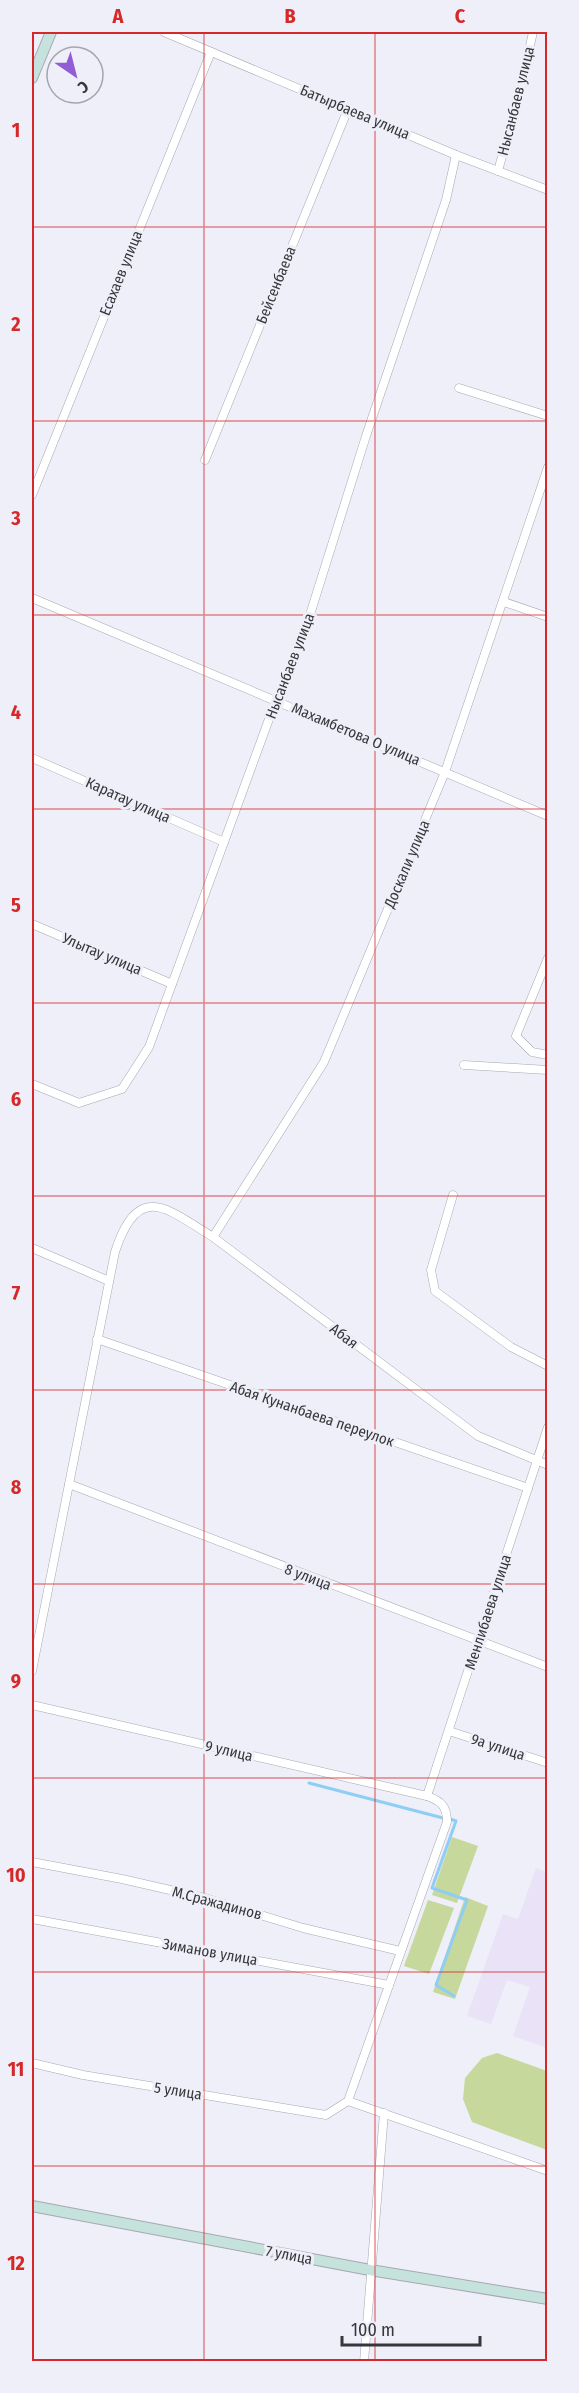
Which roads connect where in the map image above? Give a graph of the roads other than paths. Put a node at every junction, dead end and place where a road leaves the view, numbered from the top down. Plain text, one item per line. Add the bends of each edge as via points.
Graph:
1 (51, 32) edge
2 (164, 32) edge
3 (533, 32) edge
4 (212, 52) junction
5 (32, 78) edge
6 (348, 109) junction
7 (456, 155) junction
8 (498, 171) junction
9 (548, 190) edge
10 (459, 388) dead end
11 (548, 416) edge
12 (205, 460) dead end
13 (548, 467) edge
14 (32, 495) edge
15 (32, 598) edge
16 (504, 602) junction
17 (548, 617) edge
18 (276, 700) junction
19 (32, 758) edge
20 (445, 772) junction
21 (548, 816) edge
22 (224, 842) junction
23 (32, 924) edge
24 (548, 958) edge
25 (172, 984) junction
26 (548, 1055) edge
27 (464, 1065) dead end
28 (548, 1070) edge
29 (32, 1084) edge
30 (453, 1195) dead end
31 (213, 1237) junction
32 (32, 1248) edge
33 (109, 1281) junction
34 (97, 1339) junction
35 (548, 1366) edge
36 (548, 1427) edge
37 (537, 1460) junction
38 (548, 1465) edge
39 (69, 1484) junction
40 (528, 1488) junction
41 (478, 1642) junction
42 (548, 1667) edge
43 (32, 1671) edge
44 (32, 1705) edge
45 (449, 1731) junction
46 (548, 1763) edge
47 (427, 1796) junction
48 (32, 1862) edge
49 (32, 1919) edge
50 (400, 1952) junction
51 (389, 1985) junction
52 (32, 2063) edge
53 (348, 2101) junction
54 (384, 2113) junction
55 (548, 2171) edge
56 (32, 2206) edge
57 (370, 2270) junction
58 (548, 2299) edge
59 (364, 2361) edge

1 - 5 street
2 - 4 street, Батырбаева улица
3 - 8 street, Нысанбаев улица
4 - 6 street, Батырбаева улица
4 - 14 street, Есахаев улица
6 - 7 street, Батырбаева улица
6 - 12 street, Бейсенбаева
7 - 8 street, Батырбаева улица
7 - 18 street, Нысанбаев улица via 446,200 303,637
8 - 9 street, Батырбаева улица
10 - 11 street
13 - 16 street, Доскали улица
15 - 18 street, Махамбетова О улица
16 - 17 street
16 - 20 street, Доскали улица
18 - 20 street, Махамбетова О улица
18 - 22 street, Нысанбаев улица
19 - 22 street, Каратау улица
20 - 21 street, Махамбетова О улица
20 - 31 street, Доскали улица via 324,1062
22 - 25 street, Нысанбаев улица
23 - 25 street, Улытау улица
24 - 26 street via 516,1036 532,1052
25 - 29 street, Нысанбаев улица via 148,1047 122,1089 79,1103
27 - 28 street
30 - 35 street via 431,1270 435,1291 511,1347
31 - 33 street, Абая via 158,1206 142,1208 123,1227
31 - 37 street, Абая via 478,1437
32 - 33 street
33 - 34 street
34 - 39 street
34 - 40 street, Абая Кунанбаева переулок
36 - 37 street, Менлибаева улица
37 - 38 street, Абая
37 - 40 street, Менлибаева улица
39 - 41 street, 8 улица
39 - 43 street
40 - 41 street, Менлибаева улица
41 - 42 street, 8 улица
41 - 45 street, Менлибаева улица
44 - 47 street, 9 улица
45 - 46 street, 9а улица
45 - 47 street, Менлибаева улица
47 - 50 street via 444,1806 447,1822
48 - 50 street, М.Сражадинов via 205,1898
49 - 51 street, Зиманов улица
50 - 51 street
51 - 53 street
52 - 53 street, 5 улица via 82,2075 326,2115
53 - 54 street
54 - 55 street
54 - 57 street
56 - 57 street, 7 улица
57 - 58 street, 7 улица
57 - 59 street

